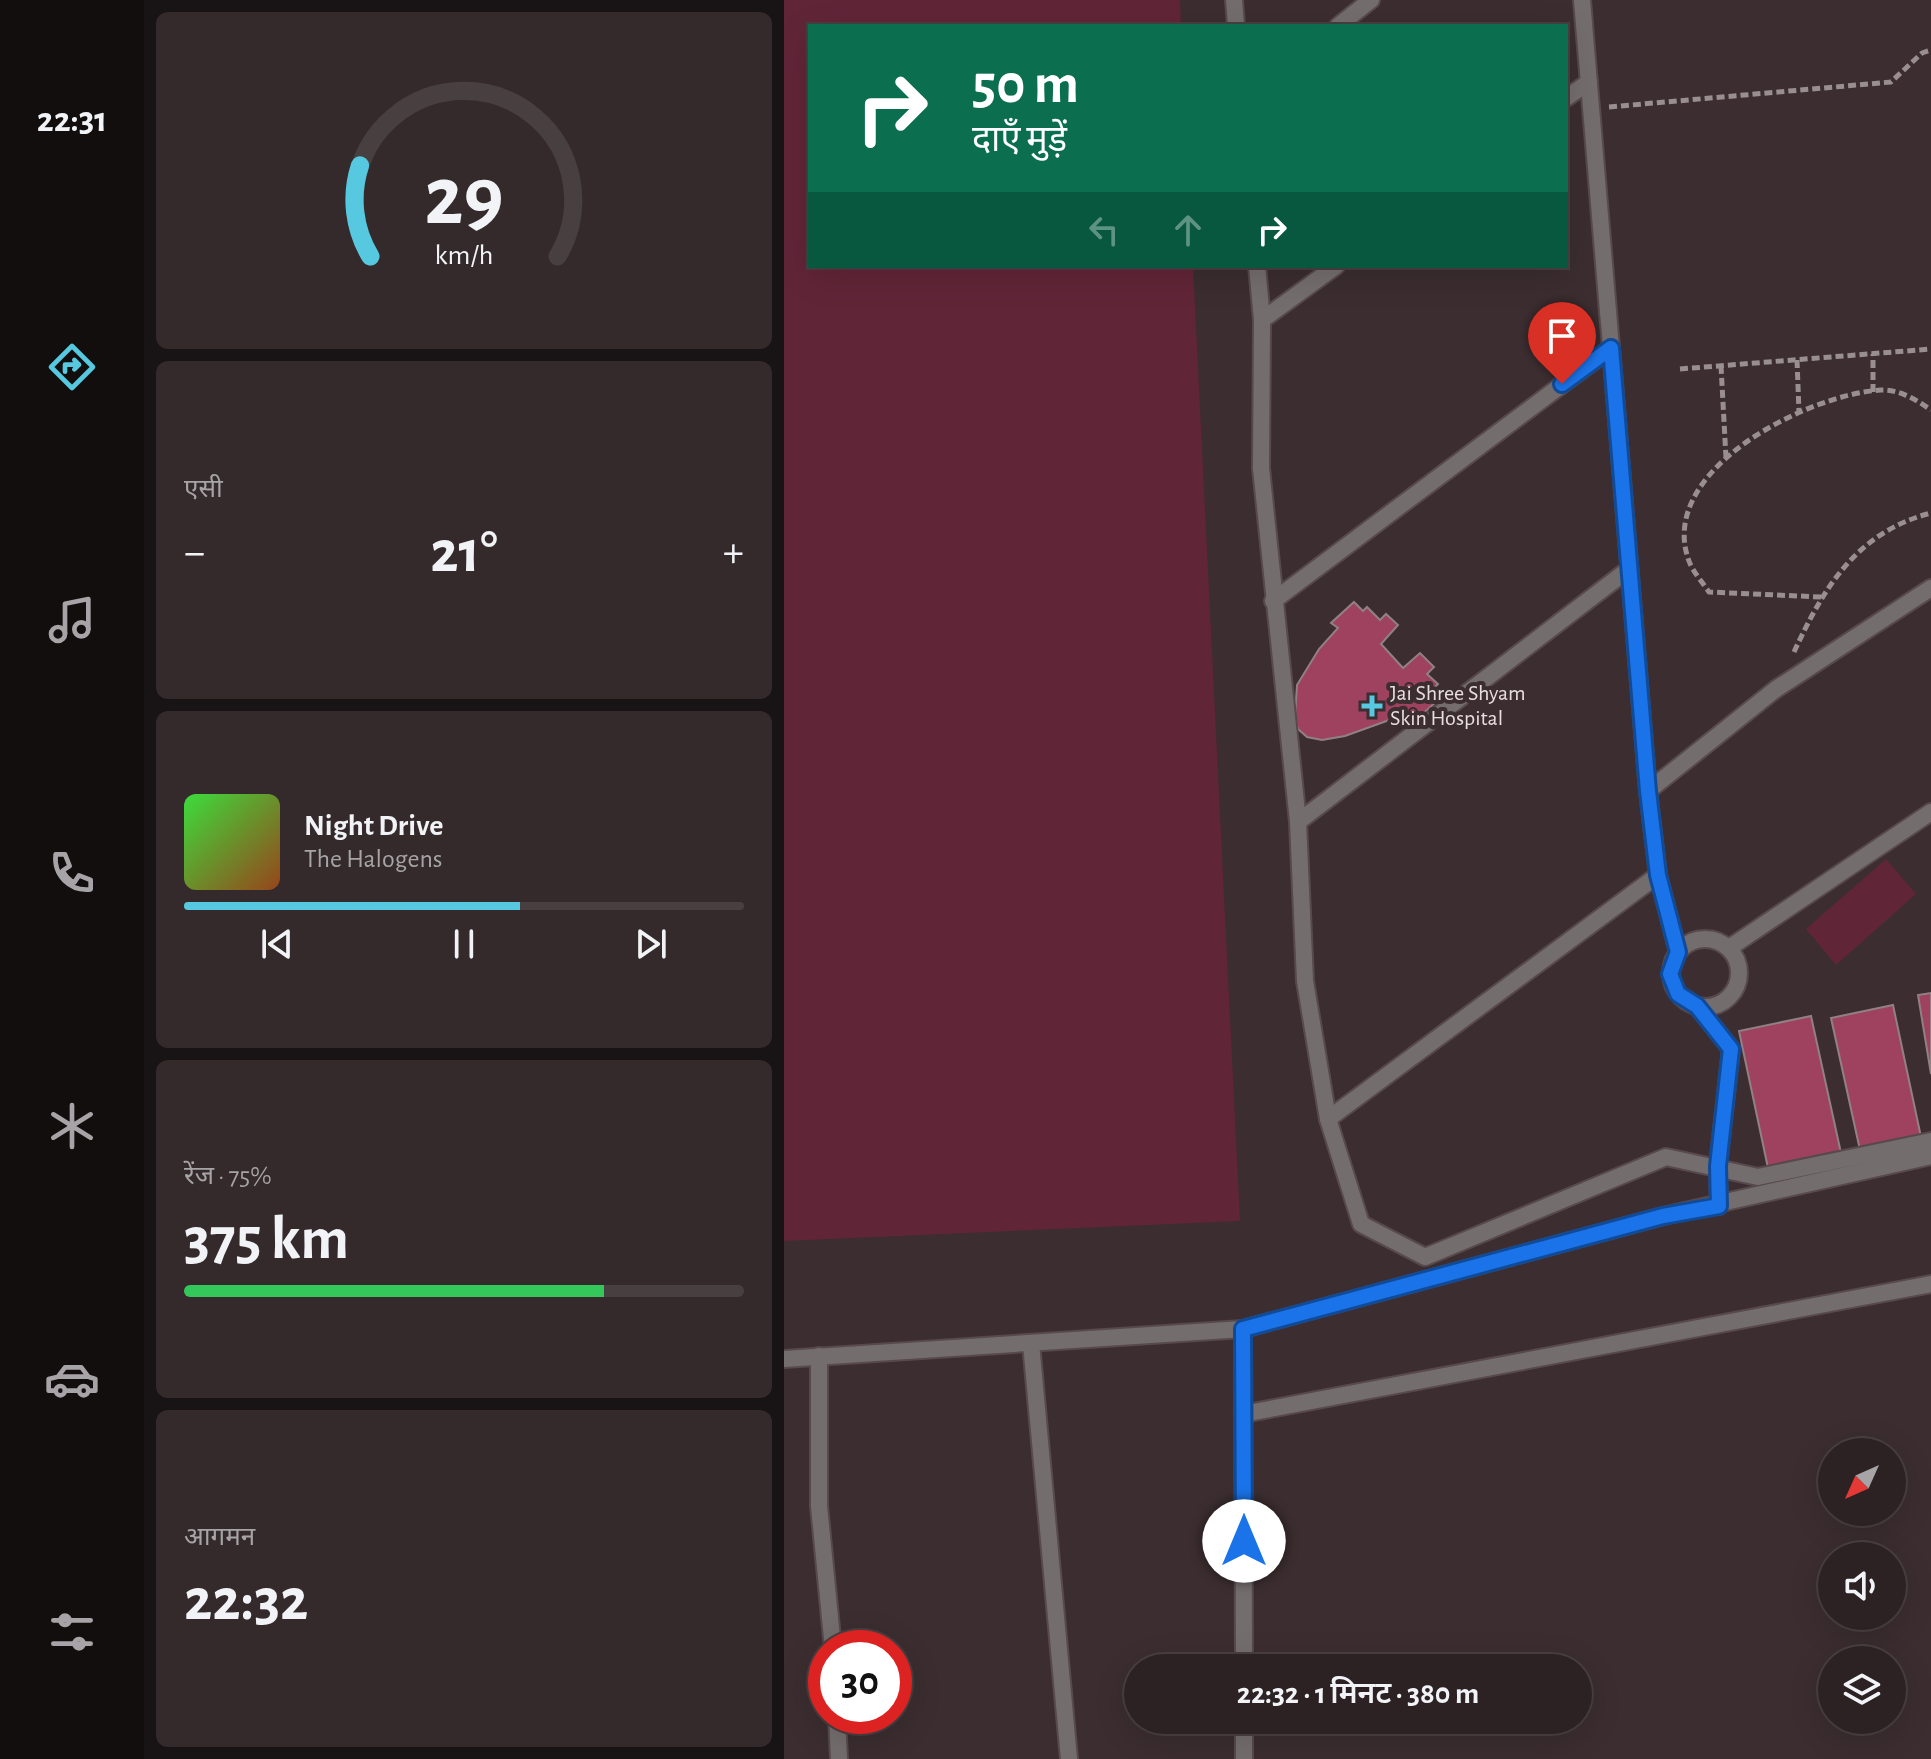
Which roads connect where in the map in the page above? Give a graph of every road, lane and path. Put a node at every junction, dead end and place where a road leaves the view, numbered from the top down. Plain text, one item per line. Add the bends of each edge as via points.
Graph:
1 (1234, 0) edge
2 (1371, 0) edge
3 (1582, 0) edge
4 (1236, 24) edge
5 (1341, 24) edge
6 (1931, 50) edge
7 (1589, 82) junction
8 (1568, 97) edge
9 (1591, 108) junction
10 (1257, 268) edge
11 (1333, 268) edge
12 (1262, 320) junction
13 (1611, 348) junction
14 (1931, 349) edge
15 (1873, 354) junction
16 (1797, 360) junction
17 (1721, 366) junction
18 (1680, 369) dead end
19 (1873, 392) junction
20 (1931, 410) edge
21 (1799, 412) junction
22 (1726, 459) junction
23 (1931, 513) edge
24 (1629, 569) junction
25 (1931, 588) edge
26 (1821, 597) junction
27 (1273, 601) junction
28 (1776, 689) junction
29 (1648, 791) junction
30 (1931, 812) edge
31 (1298, 822) junction
32 (1658, 875) junction
33 (1729, 948) junction
34 (1678, 952) junction
35 (1697, 1006) junction
36 (1328, 1119) junction
37 (1931, 1141) edge
38 (1931, 1156) edge
39 (1718, 1166) junction
40 (1719, 1206) junction
41 (1931, 1284) edge
42 (1243, 1329) junction
43 (1031, 1343) junction
44 (819, 1356) junction
45 (784, 1359) edge
46 (1243, 1414) junction
47 (831, 1630) edge
48 (1244, 1654) edge
49 (838, 1734) edge
50 (1244, 1734) edge
51 (839, 1759) edge
52 (1069, 1759) edge
53 (1244, 1759) edge

1 - 4 street
2 - 5 street
3 - 7 street
6 - 9 path via 1891,82
7 - 8 street
7 - 9 street
9 - 13 street
10 - 12 street
11 - 12 street
12 - 27 street via 1261,468
13 - 24 street
13 - 27 street
14 - 15 path
15 - 16 path
15 - 19 path
16 - 17 path
16 - 21 path
17 - 18 path
17 - 22 path
19 - 20 path via 1913,398
19 - 21 path
21 - 22 path
22 - 26 path via 1694,496 1686,529 1689,561 1709,592
23 - 26 path via 1881,534 1849,559
24 - 29 street
24 - 31 street
25 - 28 street
26 - 28 path
27 - 31 street
28 - 29 street
29 - 32 street
30 - 33 street
31 - 36 street via 1305,981
32 - 34 street
32 - 36 street
33 - 34 street via 1708,939
33 - 35 street via 1738,969 1734,990 1718,1004
34 - 35 street via 1670,974 1673,985 1686,1002
35 - 39 street via 1731,1049
36 - 39 street via 1361,1224 1425,1257 1666,1157
37 - 39 street via 1758,1177
38 - 40 street
39 - 40 street
40 - 42 street via 1663,1216
41 - 46 street
42 - 43 street
42 - 46 street
43 - 44 street
43 - 52 street
44 - 45 street
44 - 47 street via 819,1506
46 - 48 street
49 - 51 street
50 - 53 street

